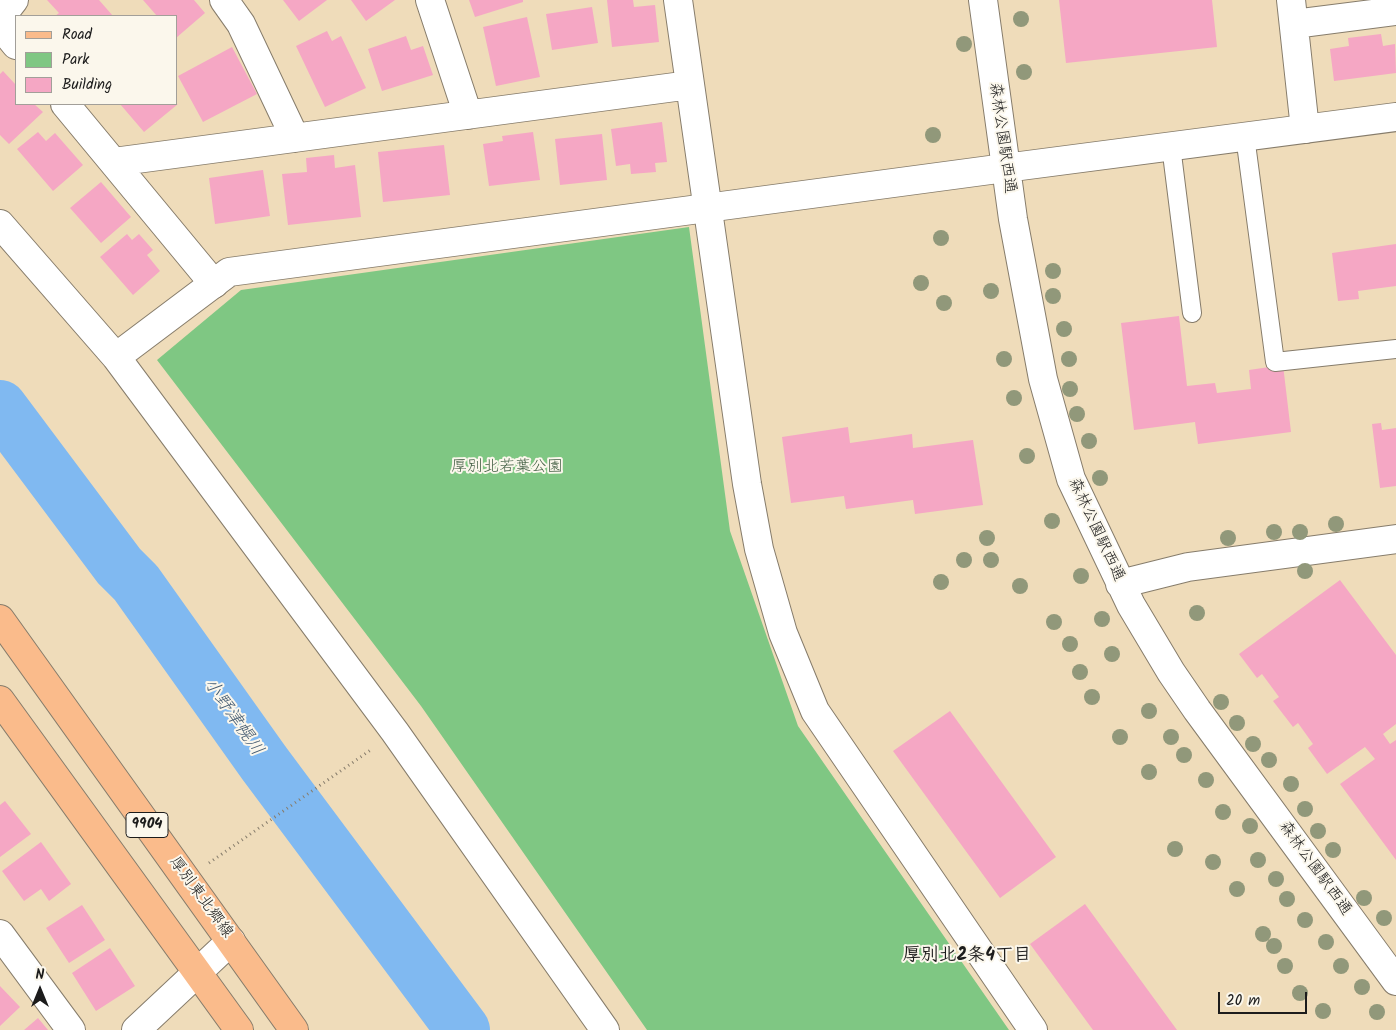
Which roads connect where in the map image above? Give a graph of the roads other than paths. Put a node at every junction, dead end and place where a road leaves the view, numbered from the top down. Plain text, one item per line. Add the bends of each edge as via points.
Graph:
1 (14, 0) edge
2 (224, 0) edge
3 (430, 0) edge
4 (678, 0) edge
5 (983, 0) edge
6 (1396, 10) edge
7 (1292, 12) edge
8 (0, 18) edge
9 (0, 26) edge
10 (15, 44) edge
11 (690, 85) junction
12 (66, 105) edge
13 (468, 115) junction
14 (1396, 117) edge
15 (1305, 129) junction
16 (1245, 136) junction
17 (295, 138) junction
18 (1171, 146) junction
19 (114, 162) junction
20 (1005, 168) junction
21 (708, 208) junction
22 (0, 224) edge
23 (214, 284) junction
24 (1192, 313) dead end
25 (1396, 348) edge
26 (116, 357) junction
27 (1396, 539) edge
28 (1120, 584) junction
29 (0, 619) edge
30 (0, 700) edge
31 (0, 934) edge
32 (231, 941) junction
33 (197, 973) junction
34 (1396, 981) edge
35 (71, 1030) edge
36 (136, 1030) edge
37 (238, 1030) edge
38 (294, 1030) edge
39 (606, 1030) edge
40 (1033, 1030) edge

1 - 8 street
2 - 17 street via 241,24
3 - 13 street
4 - 11 street
5 - 20 street, 森林公園駅西通
6 - 7 street
7 - 15 street
9 - 10 street
11 - 13 street
11 - 21 street
12 - 19 street
13 - 17 street
14 - 15 street
15 - 16 street
16 - 18 street
16 - 25 lane via 1275,362
17 - 19 street
18 - 20 street
18 - 24 lane
19 - 23 street
20 - 21 street
20 - 28 street, 森林公園駅西通 via 1043,379 1071,479
21 - 23 street via 229,272
21 - 40 street via 747,484 759,549 783,633 815,712
22 - 26 street
23 - 26 street
26 - 39 street via 395,732
27 - 28 street via 1188,567
28 - 34 street, 森林公園駅西通 via 1147,634 1197,710
29 - 32 main road, 厚別東北郷線 / 9904
30 - 33 main road, 9904
31 - 35 street
32 - 33 street
32 - 38 main road, 厚別東北郷線 / 9904
33 - 36 street
33 - 37 main road, 9904

